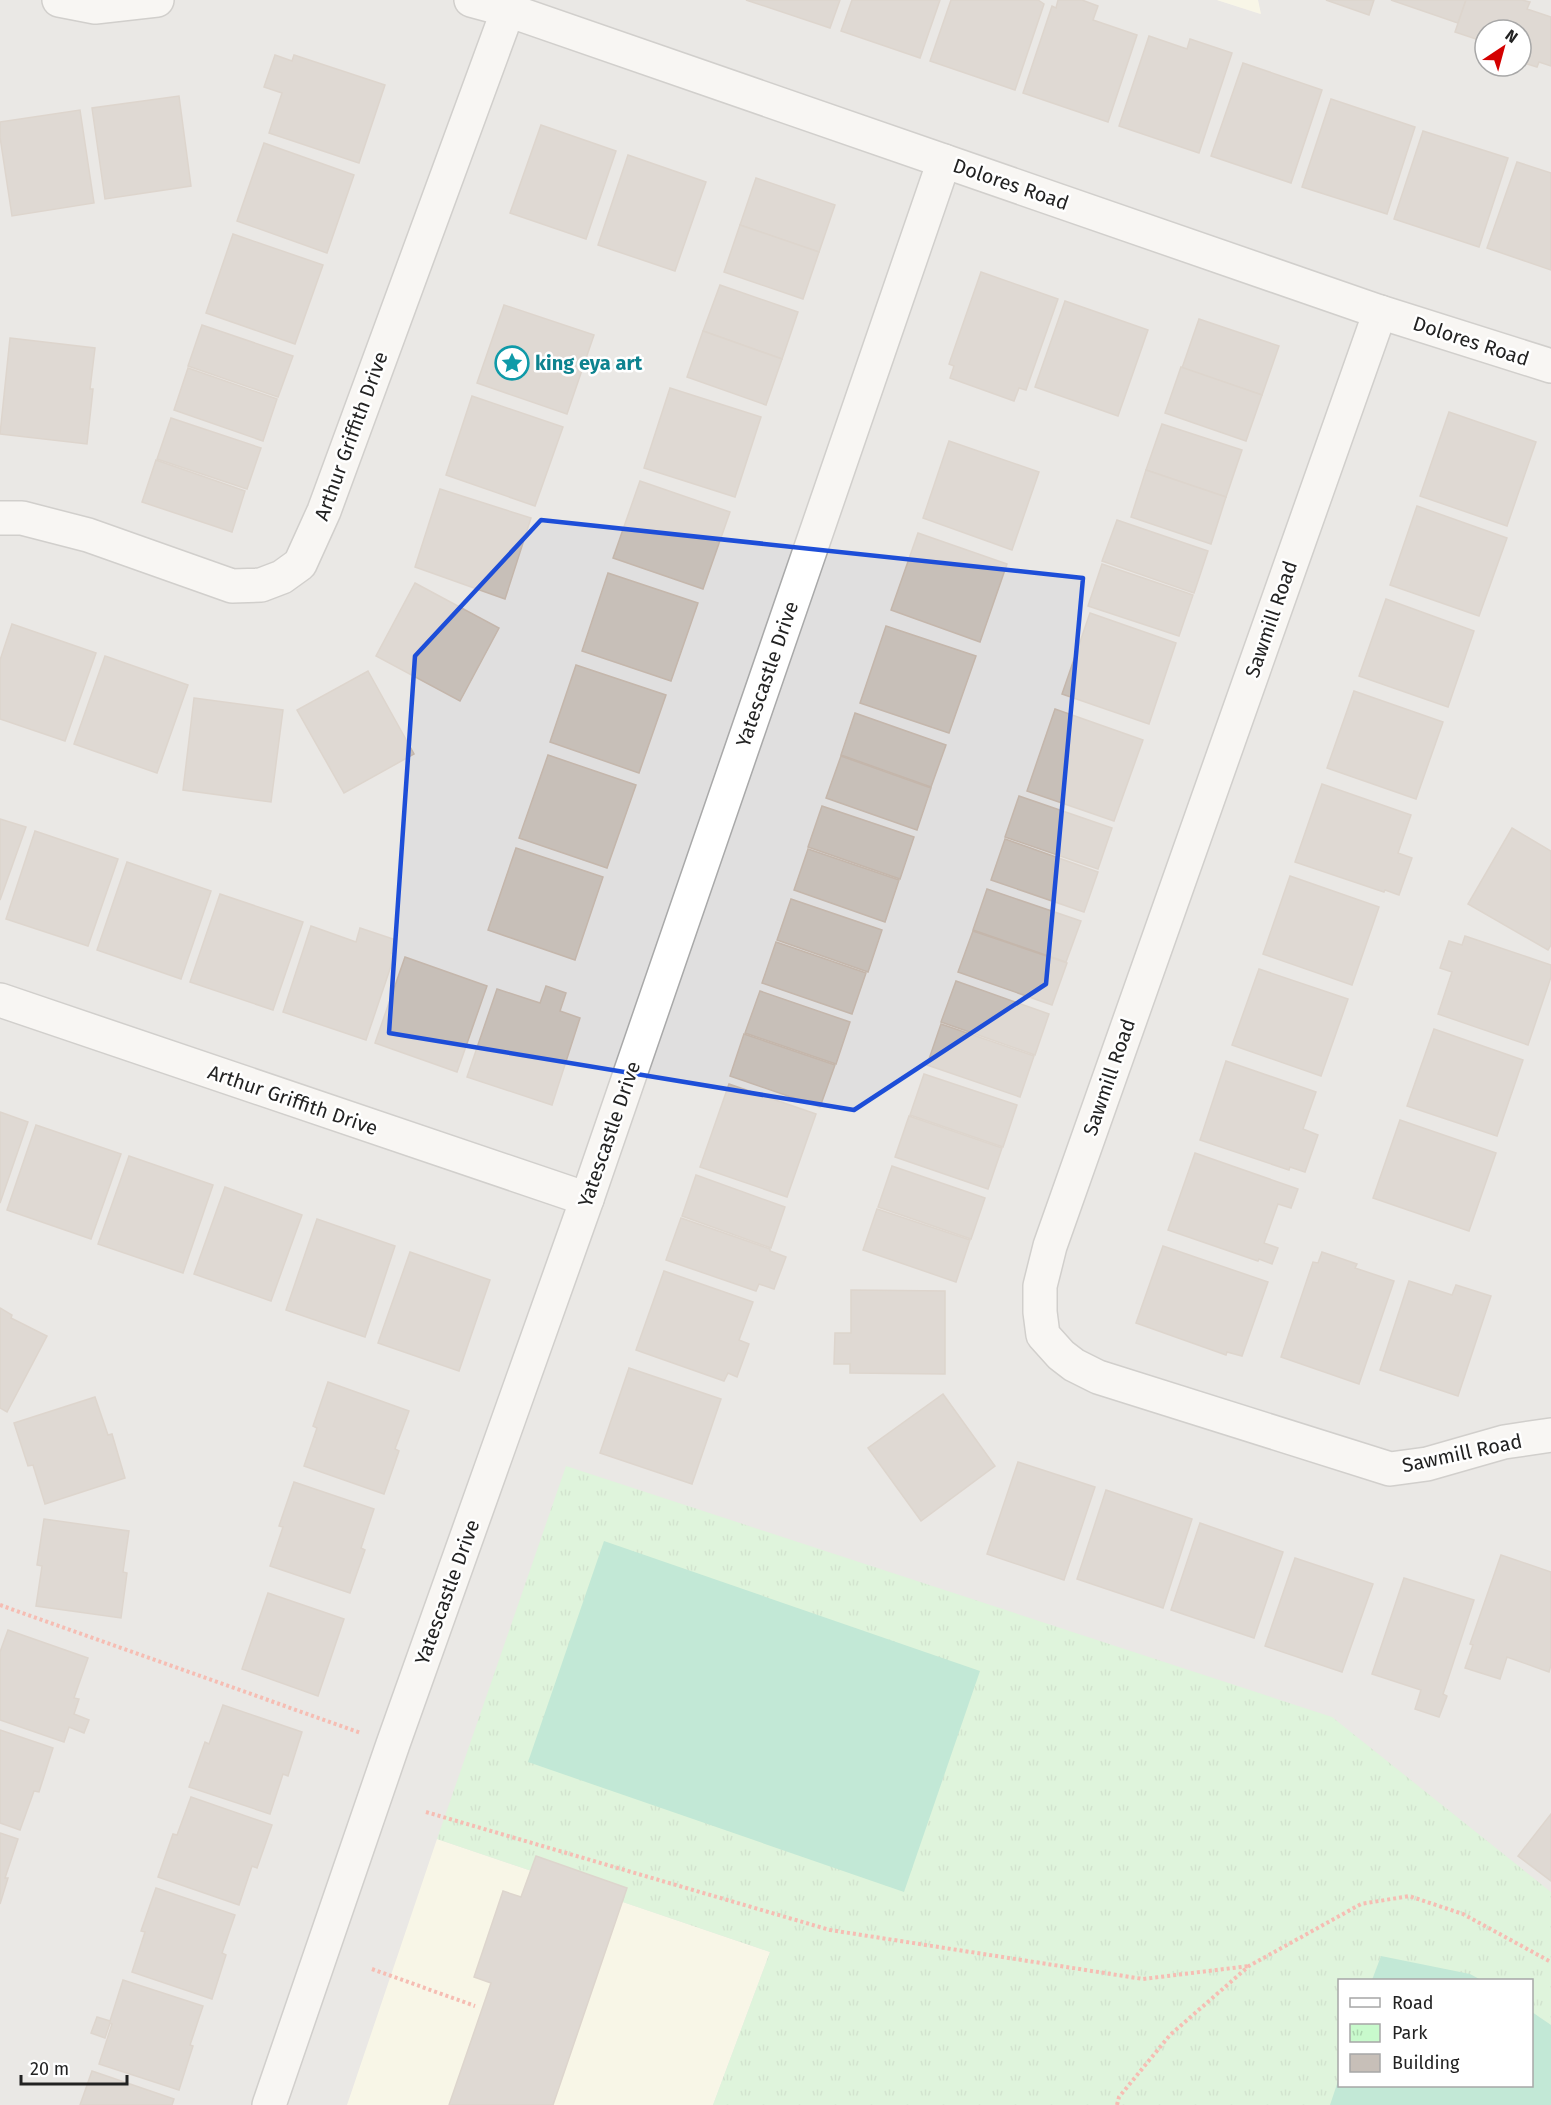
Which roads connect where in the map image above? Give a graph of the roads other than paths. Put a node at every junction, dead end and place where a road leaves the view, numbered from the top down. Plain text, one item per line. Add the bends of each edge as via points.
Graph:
1 (59, 0) edge
2 (157, 0) edge
3 (471, 0) edge
4 (95, 3) edge
5 (508, 10) junction
6 (944, 161) junction
7 (1380, 312) junction
8 (1551, 366) edge
9 (0, 519) edge
10 (0, 1000) edge
11 (587, 1199) junction
12 (1551, 1435) edge
13 (269, 2105) edge

1 - 4 street
2 - 4 street
3 - 5 street, Dolores Road
5 - 6 street, Dolores Road
5 - 9 street, Arthur Griffith Drive via 328,500 300,564 282,578 261,585 232,586 88,535 22,518
6 - 7 street, Dolores Road
6 - 11 street, Yatescastle Drive
7 - 8 street, Dolores Road
7 - 12 street, Sawmill Road via 1050,1246 1040,1286 1043,1335 1074,1365 1098,1377 1390,1469
10 - 11 street, Arthur Griffith Drive
11 - 13 street, Yatescastle Drive

